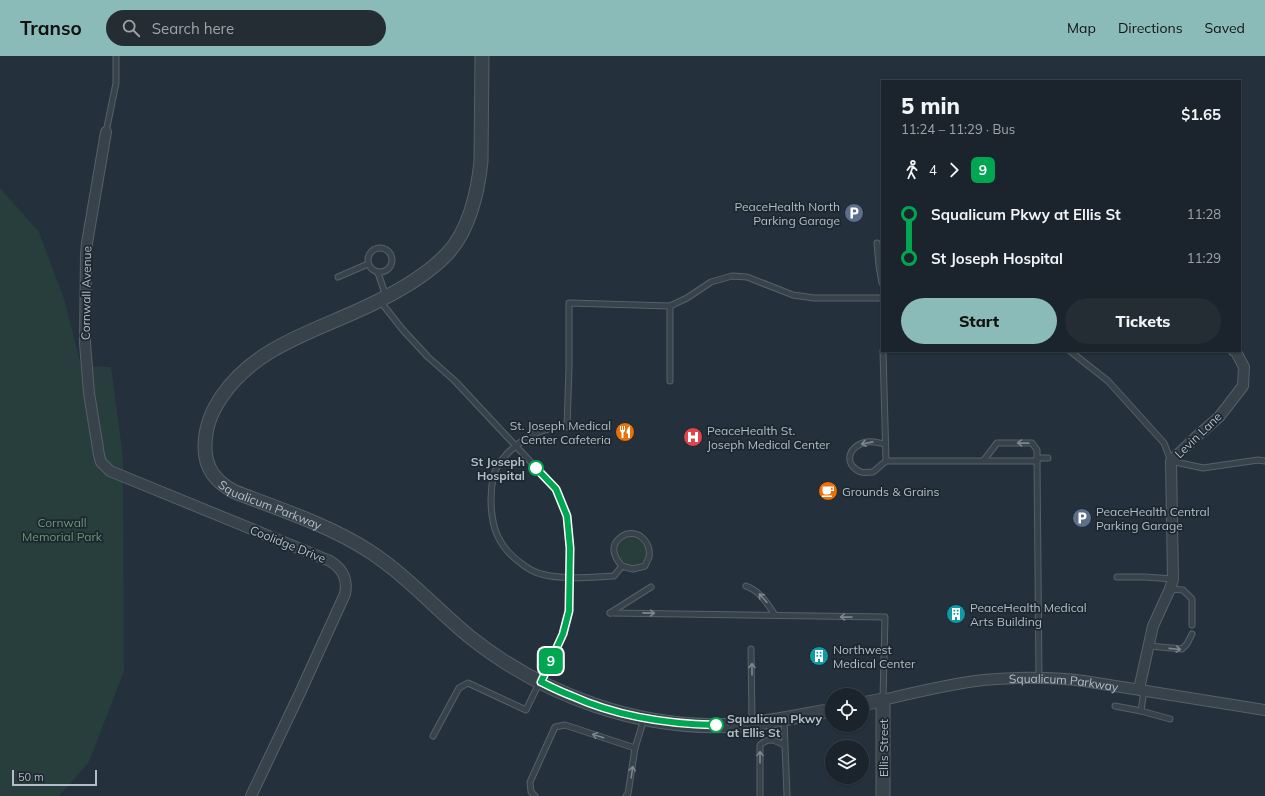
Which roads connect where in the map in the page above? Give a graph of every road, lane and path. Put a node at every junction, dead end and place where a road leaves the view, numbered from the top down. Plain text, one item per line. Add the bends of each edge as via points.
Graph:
1 (116, 56) edge
2 (482, 56) edge
3 (106, 132) joint
4 (877, 243) dead end
5 (368, 264) junction
6 (378, 273) junction
7 (338, 277) dead end
8 (881, 277) edge
9 (881, 298) edge
10 (383, 299) junction
11 (670, 306) junction
12 (883, 352) edge
13 (1071, 352) edge
14 (1236, 352) edge
15 (670, 381) dead end
16 (885, 444) junction
17 (516, 446) junction
18 (99, 455) joint
19 (1048, 458) dead end
20 (1037, 459) junction
21 (984, 460) junction
22 (886, 461) junction
23 (1171, 461) junction
24 (1265, 461) edge
25 (622, 566) junction
26 (1117, 577) dead end
27 (569, 578) junction
28 (1171, 584) junction
29 (746, 586) dead end
30 (651, 587) dead end
31 (776, 615) junction
32 (1192, 624) dead end
33 (1192, 634) dead end
34 (1149, 646) junction
35 (752, 650) dead end
36 (1039, 678) junction
37 (541, 682) junction
38 (1141, 690) junction
39 (883, 700) junction
40 (869, 703) edge
41 (1114, 706) dead end
42 (1265, 710) edge
43 (825, 711) edge
44 (1141, 711) junction
45 (644, 718) junction
46 (784, 719) junction
47 (1170, 719) dead end
48 (752, 724) junction
49 (433, 736) dead end
50 (784, 744) junction
51 (635, 748) junction
52 (251, 796) edge
53 (535, 796) edge
54 (626, 796) edge
55 (760, 796) edge
56 (787, 796) edge
57 (883, 796) edge

1 - 3 lane via 116,83
2 - 10 street, Squalicum Parkway via 481,161 475,197 466,221 455,244 439,261
3 - 18 street, Cornwall Avenue via 86,255 86,362
4 - 8 lane
5 - 6 lane
5 - 6 lane via 369,255 374,249 382,248 389,252 392,259 391,267
5 - 7 lane
6 - 10 lane
9 - 11 lane via 814,298 793,295 747,277 732,276 711,282
10 - 17 lane via 403,330
10 - 37 street, Squalicum Parkway via 282,345 265,354 240,374 228,387 210,416 205,452 212,473 217,480 235,492 324,527 369,550 391,566 470,637
11 - 15 lane
11 - 17 lane via 569,303 567,427 549,429 532,435
12 - 16 lane
13 - 23 lane via 1108,381 1164,443
14 - 23 street, Levin Lane via 1244,366 1243,386 1219,417
16 - 22 lane
16 -> 22 lane via 866,442 856,446 851,452 850,463 862,472 873,472
17 - 27 lane via 556,489 567,516
17 - 27 lane via 503,459 494,475 491,512 495,531 503,548 527,567 540,574
18 - 52 street, Coolidge Drive via 101,462 110,471 330,561 341,569 344,575 345,594
19 - 20 lane
20 - 21 lane
20 -> 21 lane via 1037,450 1032,443 996,443
20 - 36 lane
21 - 22 lane
23 - 24 lane via 1203,468
23 - 28 street, Levin Lane
25 - 25 lane via 633,569 644,566 649,558 648,546 644,539 636,534 626,534 617,540 613,550 616,560
25 - 27 lane via 614,576
26 - 28 lane via 1145,577
27 - 37 lane via 569,611 563,634
28 - 32 lane via 1183,590 1192,599
28 - 34 street, Levin Lane via 1153,626
31 -> 29 lane via 763,597
30 -> 31 lane via 610,613
39 -> 31 lane via 885,617
34 -> 33 lane via 1182,650
34 - 38 street, Levin Lane
48 -> 35 lane
36 - 38 street, Squalicum Parkway via 1060,678
36 - 39 street, Squalicum Parkway via 982,680
37 - 45 street, Squalicum Parkway via 573,697
37 - 49 lane via 526,710 468,683 459,688
38 - 42 street, Squalicum Parkway
38 - 44 lane
39 - 40 street, Squalicum Parkway
39 - 57 street, Ellis Street
41 - 44 lane
43 - 46 street, Squalicum Parkway
44 - 47 lane
45 - 48 street, Squalicum Parkway via 692,725
45 - 51 lane
46 - 48 street, Squalicum Parkway
46 - 50 lane
55 -> 50 lane via 760,745 766,740
50 - 56 lane
51 -> 53 lane via 565,725 555,726 530,782 531,792
54 -> 51 lane

